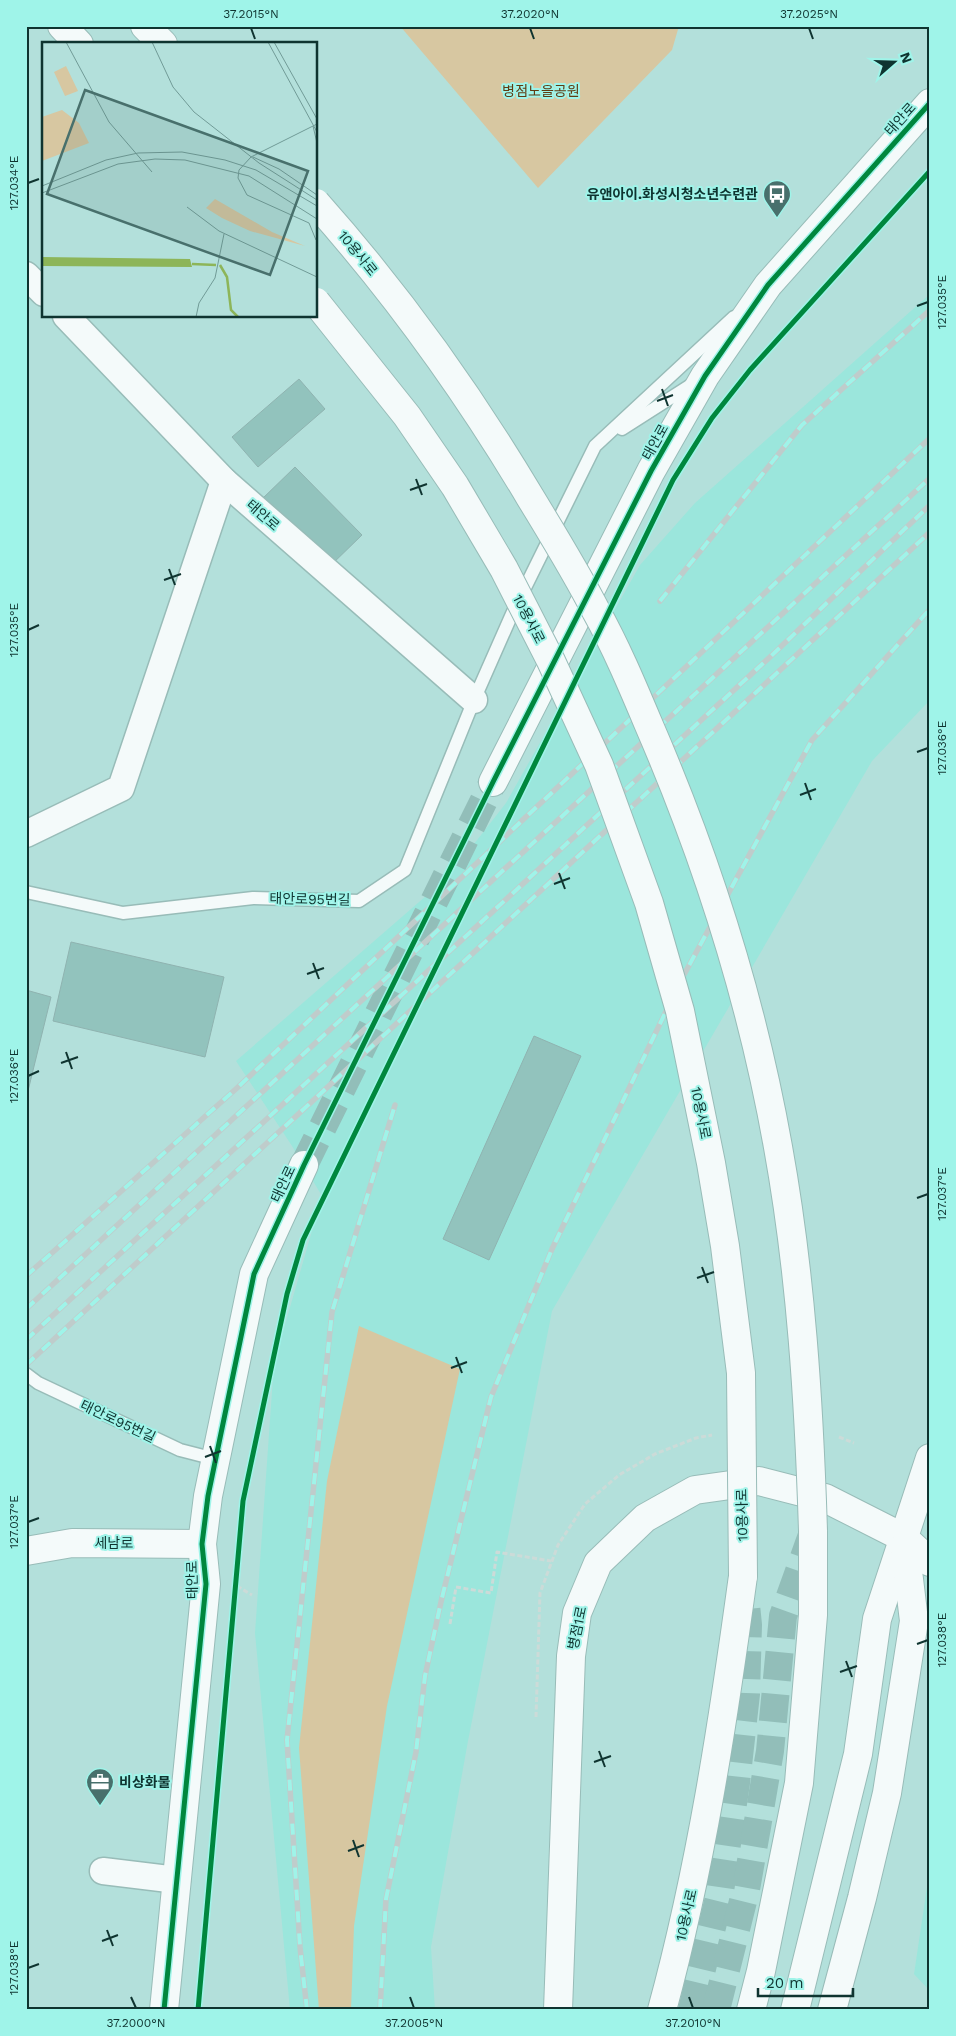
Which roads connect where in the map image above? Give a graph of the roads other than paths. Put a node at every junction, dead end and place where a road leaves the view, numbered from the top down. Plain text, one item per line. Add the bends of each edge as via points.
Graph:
1 (62, 26) edge
2 (145, 26) edge
3 (77, 42) edge
4 (161, 42) edge
5 (930, 103) edge
6 (318, 205) edge
7 (26, 275) edge
8 (768, 285) junction
9 (42, 291) edge
10 (318, 305) edge
11 (68, 318) edge
12 (705, 376) junction
13 (595, 446) junction
14 (224, 481) junction
15 (474, 700) junction
16 (492, 782) tunnel mouth
17 (26, 834) edge
18 (26, 892) edge
19 (304, 1165) tunnel mouth
20 (26, 1374) edge
21 (930, 1458) edge
22 (214, 1459) junction
23 (904, 1538) junction
24 (202, 1544) junction
25 (26, 1551) edge
26 (930, 1562) edge
27 (103, 1871) dead end
28 (177, 1880) junction
29 (164, 2010) edge
30 (558, 2010) edge
31 (662, 2010) edge
32 (751, 2010) edge
33 (795, 2010) edge
34 (832, 2010) edge

1 - 3 street
2 - 4 street
5 - 8 street, 태안로
6 - 32 street, 10용사로, bridge via 396,300 452,375 509,462 597,612 677,789 738,969 762,1064 779,1149 803,1334 813,1531 813,1615 799,1783
7 - 9 street
8 - 12 street, 태안로
8 - 13 lane
10 - 31 street, 10용사로, bridge via 407,416 455,486 504,569 551,661 599,765 648,903 680,1011 699,1100 725,1246 740,1373 743,1576 699,1858
11 - 14 street, 태안로
12 - 13 lane
12 - 16 street, 태안로 via 651,471
13 - 15 lane, 태안로95번길 via 512,614
14 - 15 street, 태안로
14 - 17 street via 121,788
15 - 18 lane, 태안로95번길 via 405,870 359,900 253,898 123,913
19 - 22 street, 태안로 via 254,1274
20 - 22 lane, 태안로95번길 via 38,1384 180,1450
21 - 23 street
22 - 24 street, 태안로
23 - 26 street, 병점1로
23 - 30 street, 병점1로 via 825,1498 759,1480 695,1490 645,1518 598,1563 578,1614 571,1656
23 - 33 street via 877,1619 858,1754
23 - 34 street via 914,1621 887,1793
24 - 25 street, 세남로 via 72,1543
24 - 28 street, 태안로 via 206,1584
27 - 28 street
28 - 29 street, 태안로

